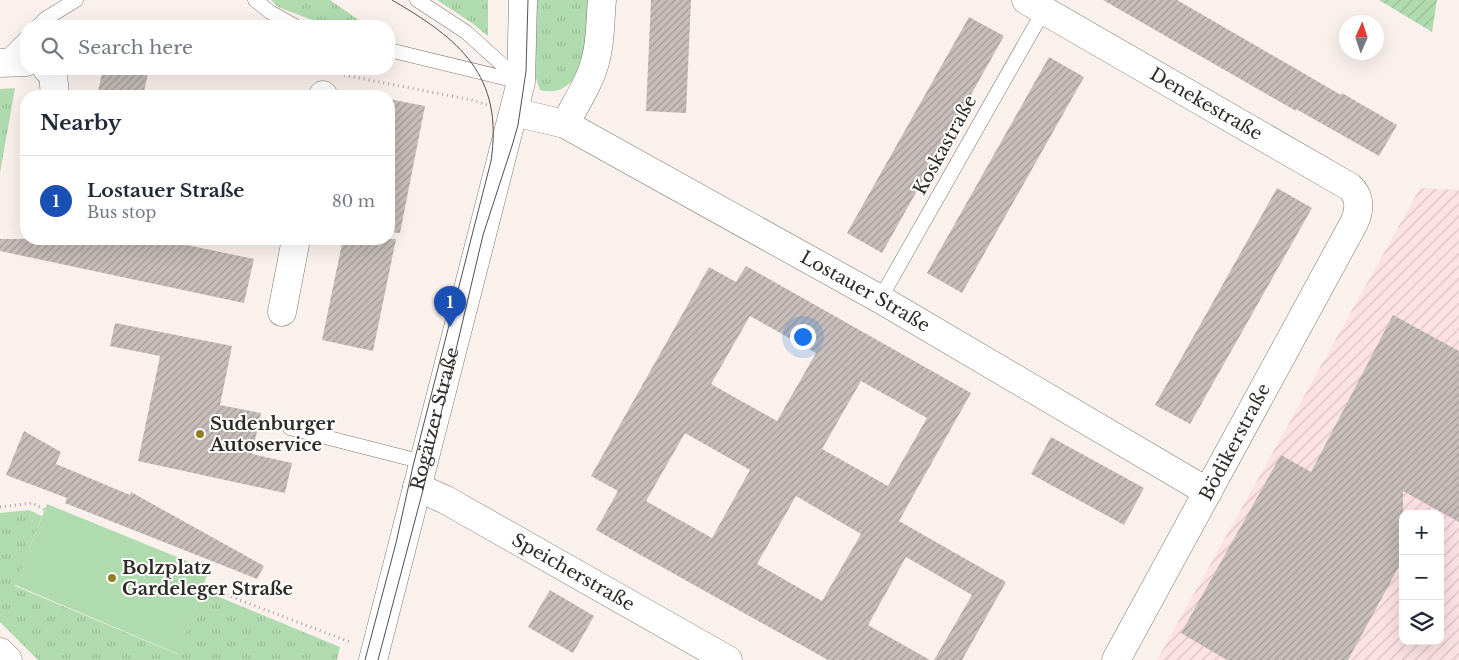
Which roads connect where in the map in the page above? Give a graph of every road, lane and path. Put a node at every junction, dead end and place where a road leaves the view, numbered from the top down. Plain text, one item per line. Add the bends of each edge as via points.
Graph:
1 (76, 0) edge
2 (254, 0) edge
3 (417, 0) edge
4 (522, 0) edge
5 (602, 0) edge
6 (1035, 5) edge
7 (44, 20) edge
8 (284, 20) edge
9 (20, 47) edge
10 (395, 51) edge
11 (9, 63) edge
12 (53, 75) edge
13 (347, 75) edge
14 (521, 82) junction
15 (54, 90) edge
16 (514, 112) junction
17 (565, 124) junction
18 (1354, 223) joint
19 (295, 245) edge
20 (880, 299) junction
21 (282, 312) dead end
22 (290, 428) dead end
23 (420, 474) junction
24 (1208, 492) junction
25 (0, 507) edge
26 (45, 510) dead end
27 (204, 586) dead end
28 (0, 652) edge
29 (374, 656) edge
30 (8, 660) edge
31 (728, 660) edge
32 (1116, 660) edge

1 - 7 lane
2 - 8 lane
3 - 14 lane via 466,32
4 - 14 street, Rogätzer Straße
5 - 17 street via 596,59
6 - 18 street, Denekestraße via 1350,187 1358,202
6 - 20 lane, Koskastraße
9 - 11 lane
10 - 14 lane
12 - 15 street
13 - 16 path via 472,100
14 - 16 street, Rogätzer Straße
16 - 17 street, Lostauer Straße
16 - 23 street, Rogätzer Straße
17 - 20 street, Lostauer Straße
18 - 24 street, Bödikerstraße
19 - 21 street
20 - 24 street, Lostauer Straße
22 - 23 lane
23 - 29 street, Rogätzer Straße
23 - 31 street, Speicherstraße via 446,500
24 - 32 street, Bödikerstraße
25 - 26 path via 32,503
27 - 29 path
28 - 30 street

